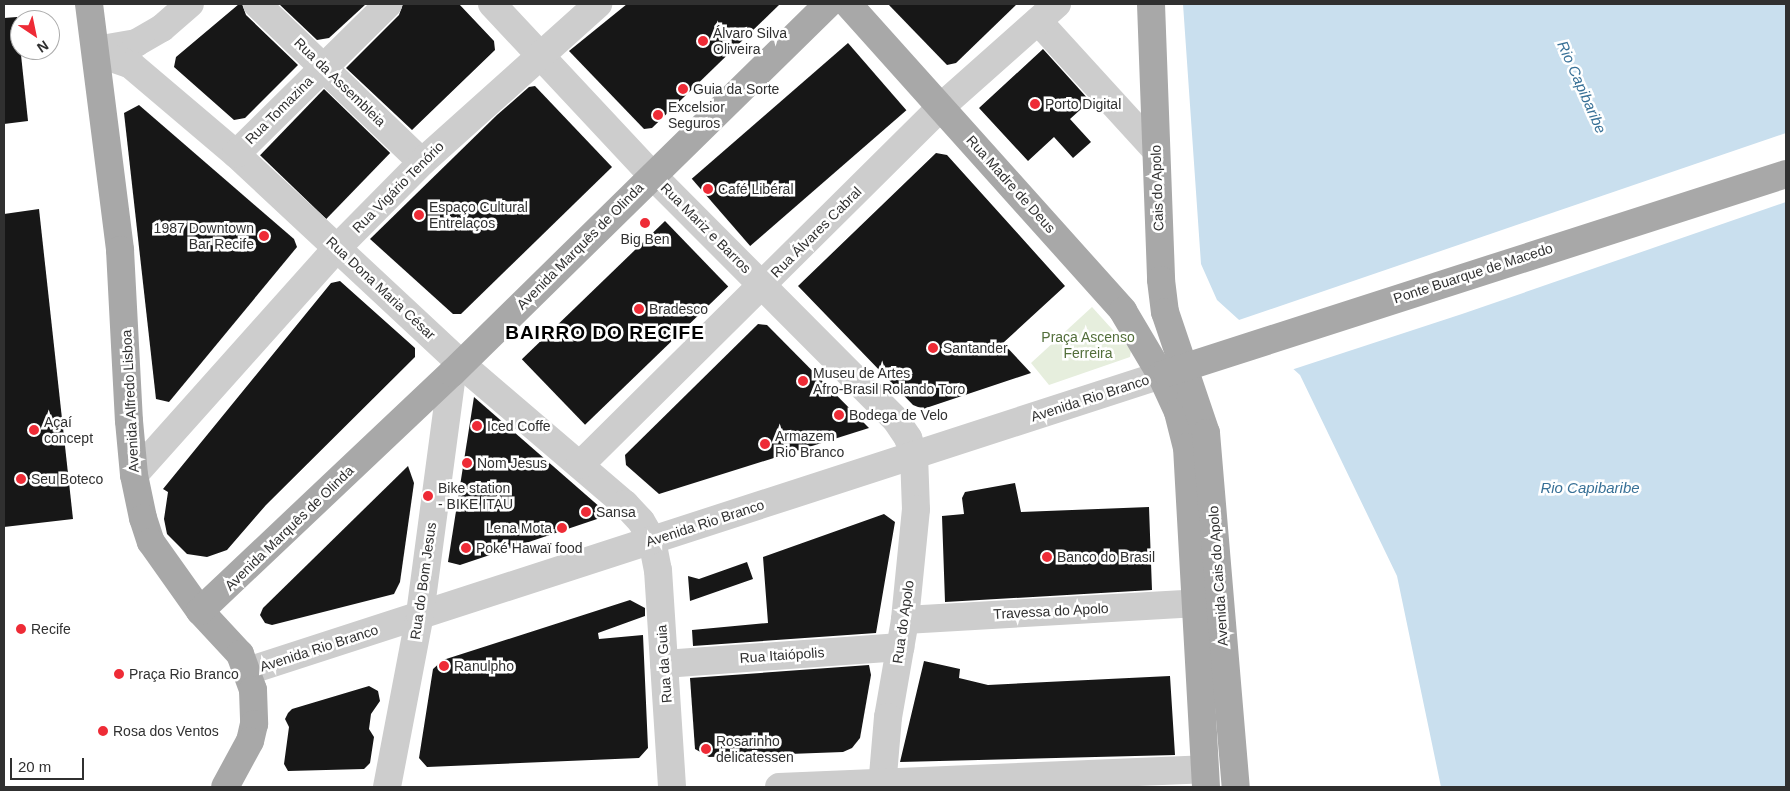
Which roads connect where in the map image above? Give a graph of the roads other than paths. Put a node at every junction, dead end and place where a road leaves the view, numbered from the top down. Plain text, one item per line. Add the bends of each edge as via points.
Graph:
1 (88, 4) edge
2 (190, 4) edge
3 (257, 4) edge
4 (388, 4) edge
5 (492, 4) edge
6 (598, 4) edge
7 (828, 4) edge
8 (848, 4) edge
9 (1151, 4) edge
10 (1048, 12) edge
11 (96, 52) junction
12 (539, 55) junction
13 (324, 66) junction
14 (942, 106) junction
15 (1156, 149) junction
16 (236, 154) junction
17 (422, 162) junction
18 (1786, 174) edge
19 (652, 175) junction
20 (338, 247) junction
21 (764, 285) junction
22 (456, 368) junction
23 (1173, 372) junction
24 (914, 455) junction
25 (580, 465) junction
26 (134, 475) junction
27 (652, 540) junction
28 (1198, 603) junction
29 (200, 611) junction
30 (420, 614) junction
31 (905, 620) junction
32 (900, 647) junction
33 (664, 664) junction
34 (248, 671) junction
35 (1205, 778) edge
36 (882, 785) edge
37 (225, 787) edge
38 (387, 787) edge
39 (672, 787) edge
40 (779, 787) edge
41 (1236, 787) edge

1 - 11 main road, Avenida Alfredo Lisboa
2 - 11 street via 162,28 136,43
3 - 13 street, Rua da Assembleia
4 - 13 street, Rua Tomazina
5 - 12 street, Rua Mariz e Barros
6 - 12 street, Rua Vigário Tenório
7 - 19 main road, Avenida Marquês de Olinda
8 - 14 main road, Rua Madre de Deus
9 - 15 main road, Cais do Apolo
10 - 14 street, Rua Álvares Cabral
10 - 15 street
11 - 16 street, Rua Dona Maria César via 131,65
11 - 26 main road, Avenida Alfredo Lisboa via 120,250
12 - 17 street, Rua Vigário Tenório
12 - 19 street, Rua Mariz e Barros
13 - 16 street, Rua Tomazina
13 - 17 street, Rua da Assembleia
14 - 21 street, Rua Álvares Cabral
14 - 23 main road, Rua Madre de Deus
15 - 23 main road, Cais do Apolo via 1164,304
16 - 20 street, Rua Dona Maria César
17 - 20 street, Rua Vigário Tenório
18 - 23 main road, Ponte Buarque de Macedo via 1235,349
19 - 21 street, Rua Mariz e Barros
19 - 22 main road, Avenida Marquês de Olinda
20 - 22 street, Rua Dona Maria César
20 - 26 street, Rua Vigário Tenório
21 - 24 street, Rua Mariz e Barros via 896,420
21 - 25 street, Rua Álvares Cabral
22 - 25 street, Rua Dona Maria César
22 - 29 main road, Avenida Marquês de Olinda
22 - 30 street, Rua do Bom Jesus
23 - 24 street, Avenida Rio Branco
23 - 28 main road, Avenida Cais do Apolo via 1187,447
23 - 41 main road, Avenida Cais do Apolo via 1200,407 1208,447
24 - 27 street, Avenida Rio Branco
24 - 31 street, Rua do Apolo via 916,509
25 - 27 street, Rua Dona Maria César via 625,504
26 - 29 main road, Avenida Alfredo Lisboa via 151,542
27 - 30 street, Avenida Rio Branco
27 - 33 street, Rua da Guia via 658,570
28 - 31 street, Travessa do Apolo
28 - 35 main road, Avenida Cais do Apolo
29 - 34 main road, Avenida Alfredo Lisboa via 240,654
30 - 34 street, Avenida Rio Branco
30 - 38 street, Rua do Bom Jesus
31 - 32 street, Rua do Apolo
32 - 33 street, Rua Itaiópolis
32 - 36 street, Rua do Apolo via 888,717
33 - 39 street, Rua da Guia
34 - 37 main road, Avenida Alfredo Lisboa via 253,690 254,724 242,759
35 - 36 street
36 - 40 street

